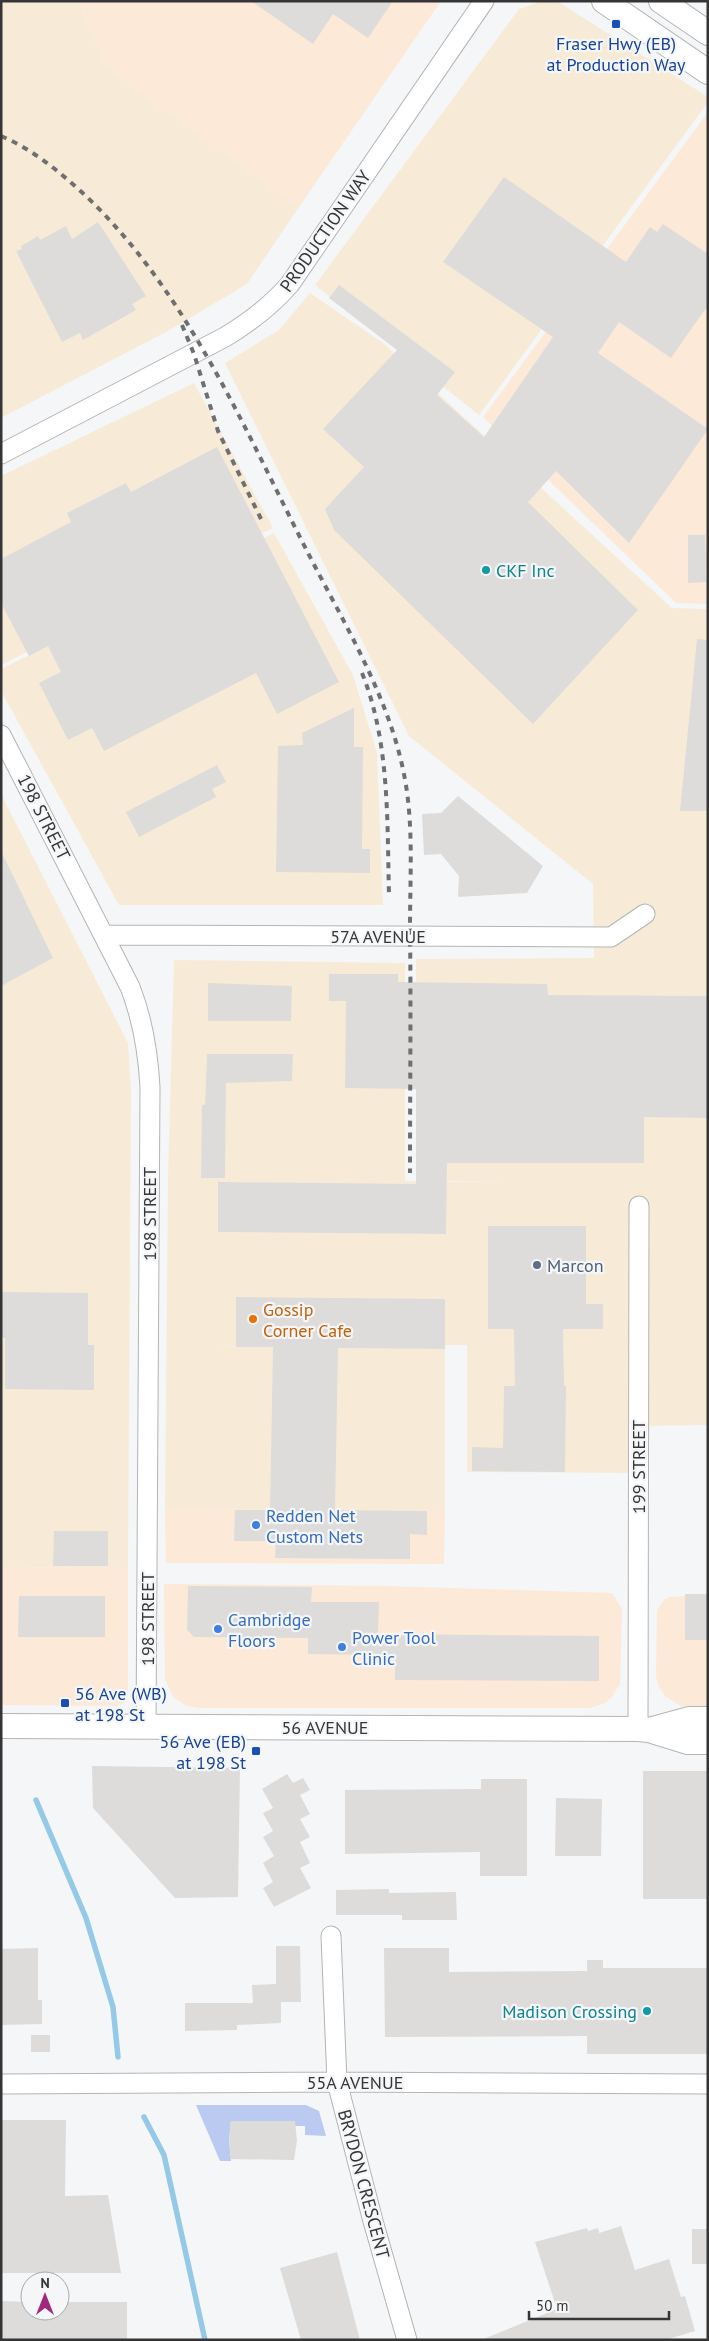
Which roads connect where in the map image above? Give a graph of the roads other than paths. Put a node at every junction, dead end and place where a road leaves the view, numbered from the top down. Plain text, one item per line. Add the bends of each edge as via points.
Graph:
1 (484, 1) edge
2 (604, 1) edge
3 (661, 1) edge
4 (708, 33) edge
5 (708, 72) edge
6 (1, 454) edge
7 (1, 734) edge
8 (645, 914) dead end
9 (104, 935) junction
10 (639, 1206) dead end
11 (708, 1719) edge
12 (1, 1726) edge
13 (146, 1727) junction
14 (644, 1729) junction
15 (708, 1742) edge
16 (331, 1936) dead end
17 (337, 2082) junction
18 (1, 2084) edge
19 (708, 2084) edge
20 (407, 2340) edge

1 - 6 street, PRODUCTION WAY via 290,284 272,304 218,341
2 - 5 main road
3 - 4 main road
7 - 9 street, 198 STREET
8 - 9 street, 57A AVENUE via 611,937
9 - 13 street, 198 STREET via 139,1010 149,1066
10 - 14 street, 199 STREET
11 - 14 main road, 56 AVENUE via 689,1719
12 - 13 main road, 56 AVENUE
13 - 14 main road, 56 AVENUE
14 - 15 main road, 56 AVENUE via 688,1742
16 - 17 street, BRYDON CRESCENT
17 - 18 street, 55A AVENUE
17 - 19 street, 55A AVENUE
17 - 20 street, BRYDON CRESCENT

